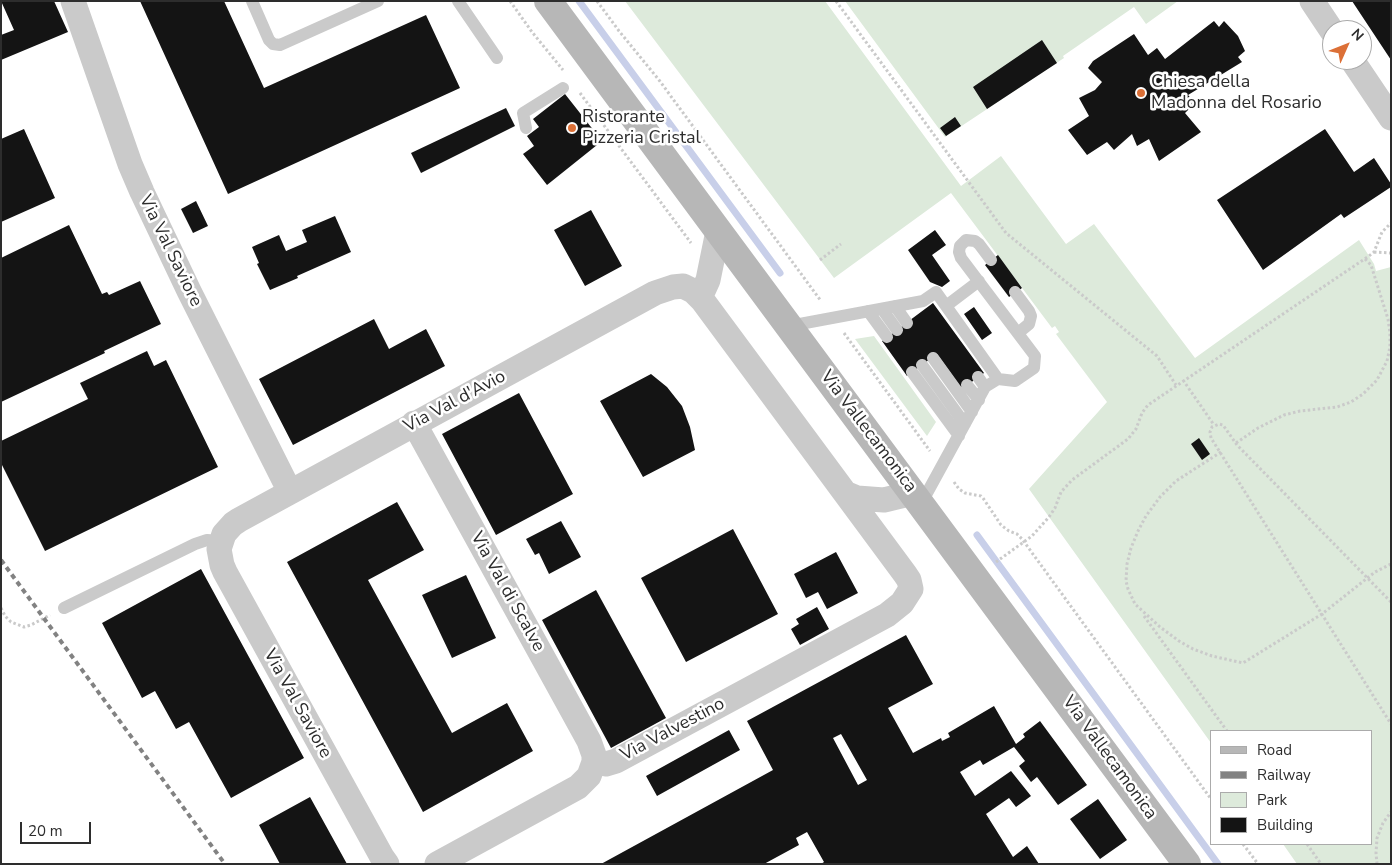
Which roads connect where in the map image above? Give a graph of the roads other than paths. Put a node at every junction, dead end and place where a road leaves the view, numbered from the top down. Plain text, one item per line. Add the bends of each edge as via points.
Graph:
1 (73, 1) edge
2 (252, 1) edge
3 (378, 1) edge
4 (458, 1) edge
5 (548, 1) edge
6 (1312, 1) edge
7 (1325, 20) edge
8 (497, 58) dead end
9 (1359, 70) edge
10 (563, 88) dead end
11 (1391, 118) edge
12 (526, 128) dead end
13 (718, 231) junction
14 (992, 260) dead end
15 (979, 281) junction
16 (1015, 292) dead end
17 (698, 295) junction
18 (909, 304) junction
19 (895, 306) junction
20 (946, 306) junction
21 (882, 309) junction
22 (868, 311) junction
23 (789, 326) junction
24 (902, 326) junction
25 (1018, 333) junction
26 (922, 365) junction
27 (998, 379) junction
28 (968, 385) dead end
29 (979, 400) junction
30 (972, 412) junction
31 (414, 423) junction
32 (965, 424) junction
33 (959, 436) junction
34 (290, 492) junction
35 (844, 493) junction
36 (917, 498) junction
37 (221, 541) junction
38 (61, 610) road end
39 (594, 762) junction
40 (447, 861) edge
41 (387, 864) edge
42 (1187, 864) edge

1 - 34 street, Via Val Saviore via 142,192
2 - 3 lane via 269,40 280,46
4 - 8 lane
5 - 13 main road, Via Vallecamonica
6 - 7 street
9 - 11 street
10 - 12 lane via 523,113
13 - 17 street via 708,280
13 - 23 main road, Via Vallecamonica
14 - 15 lane via 977,242 972,240 960,246 960,255
15 - 20 lane
15 - 25 lane
16 - 25 lane via 1031,316 1029,324
17 - 31 street, Via Val d'Avio via 678,286 664,289
17 - 35 street
18 - 19 lane
18 - 20 lane via 926,304 936,292
18 - 24 lane
19 - 21 lane
19 - 24 lane
20 - 27 lane
21 - 22 lane
21 - 24 lane
22 - 23 lane
22 - 24 lane
23 - 36 main road, Via Vallecamonica
25 - 27 lane via 1035,356 1034,368 1015,381
26 - 30 lane
26 - 32 lane
26 - 33 lane
27 - 29 lane via 982,382
28 - 29 lane
29 - 30 lane
30 - 32 lane
31 - 34 street, Via Val d'Avio
31 - 39 street, Via Val di Scalve via 589,742
32 - 33 lane
33 - 36 lane
34 - 37 street, Via Val d'Avio via 233,524
35 - 36 street via 857,498 884,500
35 - 39 street, Via Valvestino via 909,580 911,589 902,604 616,761 606,764
36 - 42 main road, Via Vallecamonica
37 - 38 lane via 207,540 194,544
37 - 41 street, Via Val Saviore via 220,557 225,572
39 - 40 street via 589,776 578,787

